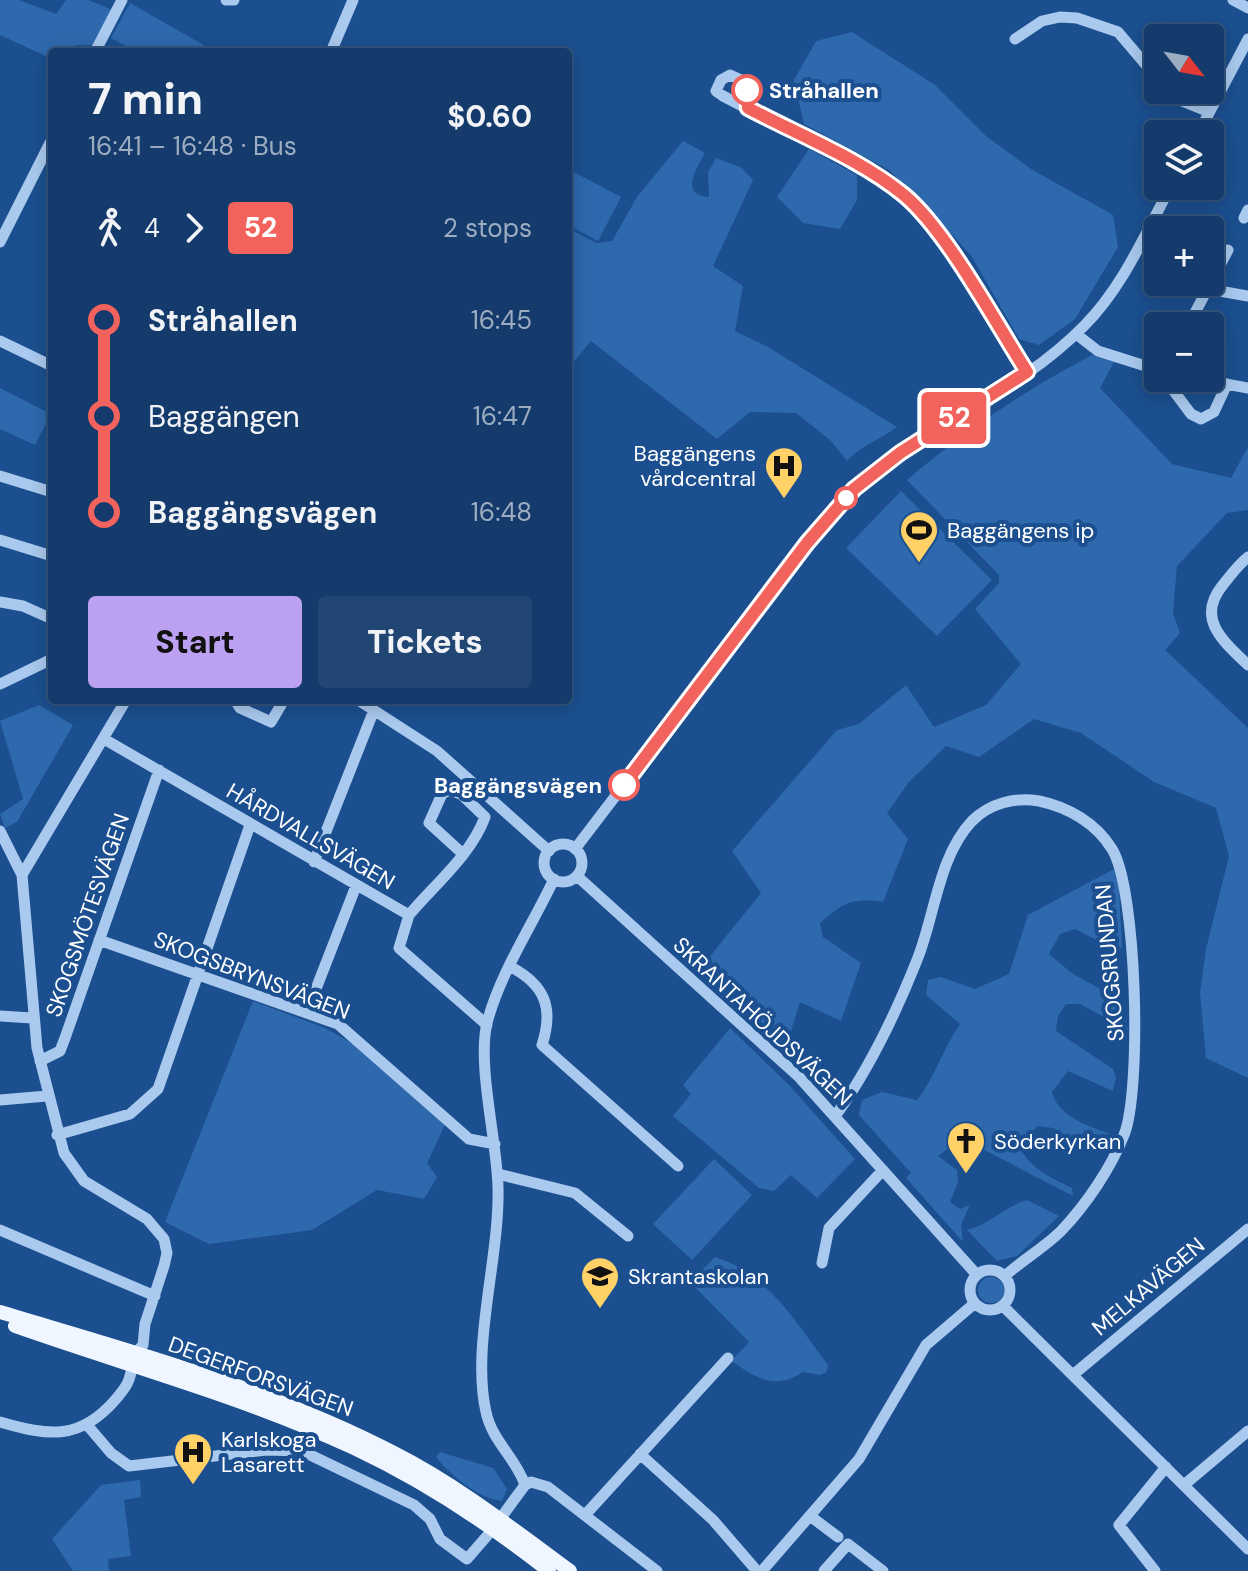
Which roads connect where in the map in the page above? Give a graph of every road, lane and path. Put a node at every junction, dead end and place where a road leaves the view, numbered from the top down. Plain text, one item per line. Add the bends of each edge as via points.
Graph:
1 (122, 0) edge
2 (226, 0) edge
3 (234, 0) edge
4 (353, 0) edge
5 (1233, 0) edge
6 (1248, 8) edge
7 (1015, 39) dead end
8 (1248, 39) edge
9 (97, 48) edge
10 (333, 48) edge
11 (1144, 61) edge
12 (1189, 104) edge
13 (748, 108) dead end
14 (1209, 112) junction
15 (1205, 120) edge
16 (48, 146) edge
17 (1163, 200) edge
18 (5, 218) edge
19 (0, 242) edge
20 (1228, 250) dead end
21 (1224, 258) edge
22 (1224, 292) edge
23 (1248, 296) edge
24 (1076, 334) junction
25 (0, 341) edge
26 (48, 364) edge
27 (1144, 366) edge
28 (1027, 372) junction
29 (1224, 383) edge
30 (1227, 384) junction
31 (1248, 388) edge
32 (1224, 390) edge
33 (1174, 392) edge
34 (1223, 392) edge
35 (0, 476) edge
36 (48, 491) edge
37 (0, 540) edge
38 (48, 555) edge
39 (1248, 557) edge
40 (0, 602) edge
41 (48, 617) edge
42 (48, 661) edge
43 (1248, 665) edge
44 (0, 684) edge
45 (124, 704) edge
46 (238, 704) edge
47 (282, 704) edge
48 (364, 704) edge
49 (374, 710) junction
50 (104, 739) junction
51 (159, 770) junction
52 (250, 825) junction
53 (0, 831) edge
54 (575, 849) junction
55 (549, 851) junction
56 (463, 854) junction
57 (314, 862) junction
58 (22, 875) junction
59 (577, 876) junction
60 (554, 879) junction
61 (356, 886) junction
62 (409, 915) junction
63 (99, 940) junction
64 (511, 967) junction
65 (199, 974) junction
66 (307, 1012) junction
67 (0, 1016) edge
68 (32, 1018) junction
69 (487, 1025) junction
70 (40, 1061) junction
71 (47, 1096) junction
72 (0, 1100) edge
73 (836, 1115) junction
74 (57, 1135) junction
75 (495, 1144) junction
76 (678, 1166) dead end
77 (883, 1170) junction
78 (498, 1174) junction
79 (1248, 1229) edge
80 (0, 1230) edge
81 (628, 1236) dead end
82 (822, 1263) dead end
83 (977, 1275) junction
84 (1005, 1276) junction
85 (155, 1296) junction
86 (975, 1303) junction
87 (1003, 1306) junction
88 (0, 1312) edge
89 (0, 1321) edge
90 (728, 1358) dead end
91 (133, 1360) junction
92 (1074, 1374) junction
93 (0, 1422) edge
94 (88, 1426) junction
95 (1248, 1431) edge
96 (640, 1454) junction
97 (1166, 1467) junction
98 (525, 1485) junction
99 (1184, 1485) junction
100 (586, 1514) junction
101 (810, 1516) junction
102 (497, 1524) junction
103 (843, 1541) junction
104 (1248, 1549) edge
105 (549, 1571) edge
106 (570, 1571) edge
107 (657, 1571) edge
108 (759, 1571) edge
109 (824, 1571) edge
110 (883, 1571) edge
111 (1155, 1571) edge

1 - 9 street
2 - 3 street
4 - 10 street
5 - 6 street
7 - 11 street via 1042,21 1060,17 1106,26 1127,39
8 - 14 street
12 - 14 street
13 - 28 street via 873,174 915,205
14 - 15 street
16 - 18 street
17 - 24 street via 1110,296
18 - 19 street
20 - 21 street
22 - 23 street
24 - 27 street via 1098,351
24 - 28 street
25 - 26 street
28 - 54 street via 900,453 854,489 807,543
29 - 30 street
30 - 31 street
30 - 32 street
33 - 34 street via 1201,419 1214,412
35 - 36 street
37 - 38 street
39 - 43 street via 1213,598 1210,613 1217,633
40 - 41 street
42 - 44 street
45 - 50 street
46 - 47 street via 271,722
48 - 49 street
49 - 55 street via 437,751
49 - 57 street
50 - 51 street, HÅRDVALLSVÄGEN
50 - 58 street
51 - 52 street, HÅRDVALLSVÄGEN
51 - 63 street, SKOGSMÖTESVÄGEN
52 - 57 street, HÅRDVALLSVÄGEN
52 - 65 street
53 - 58 street
54 - 55 street via 560,845
54 - 59 street via 581,862
55 - 60 street via 545,865
56 - 56 street via 485,817 449,790 429,823
56 - 62 street
57 - 61 street, HÅRDVALLSVÄGEN
58 - 68 street
59 - 60 street
59 - 73 street, SKRANTAHÖJDSVÄGEN
60 - 64 street
61 - 62 street, HÅRDVALLSVÄGEN
61 - 66 street
62 - 69 street, HÅRDVALLSVÄGEN via 399,948
63 - 65 street, SKOGSBRYNSVÄGEN
63 - 70 street, SKOGSMÖTESVÄGEN via 60,1051
64 - 69 street
64 - 76 street via 535,982 548,1003 542,1045
65 - 66 street, SKOGSBRYNSVÄGEN
65 - 74 street via 150,1099 118,1118
66 - 75 street, SKOGSBRYNSVÄGEN via 349,1031 469,1139
67 - 68 street
68 - 70 street
69 - 75 street
70 - 71 street
71 - 72 street
71 - 74 street
73 - 77 street, SKRANTAHÖJDSVÄGEN
73 - 84 street, SKOGSRUNDAN via 918,959 949,860 970,823 994,806 1020,799 1058,806 1086,821 1112,848 1124,881 1136,1051 1133,1098 1123,1138 1089,1194 1061,1230
74 - 85 street via 84,1181 158,1228 167,1253
75 - 78 street
77 - 82 street via 829,1228
77 - 83 street, SKRANTAHÖJDSVÄGEN
78 - 81 street via 575,1193
78 - 98 street via 483,1401 496,1439 518,1464
79 - 92 street, MELKAVÄGEN
80 - 85 street
83 - 84 street via 991,1270
83 - 86 street via 970,1289
84 - 87 street via 1010,1291
85 - 91 street via 133,1341
86 - 87 street via 986,1310
86 - 101 street via 926,1345 864,1451
87 - 92 street
88 - 91 main road, DEGERFORSVÄGEN
89 - 91 main road, DEGERFORSVÄGEN
90 - 96 street
91 - 94 street via 121,1378 118,1396
91 - 102 main road, DEGERFORSVÄGEN via 356,1449
92 - 97 street
93 - 94 street via 44,1432
94 - 102 street via 121,1462 138,1467 266,1450 318,1456 422,1511 440,1539 467,1559
95 - 99 street
96 - 100 street
96 - 108 street via 713,1520
97 - 99 street
97 - 111 street via 1119,1525
98 - 100 street via 548,1487
98 - 102 street
99 - 104 street
100 - 107 street
101 - 103 street
101 - 108 street
102 - 105 main road, DEGERFORSVÄGEN
102 - 106 main road, DEGERFORSVÄGEN
103 - 109 street
103 - 110 street

